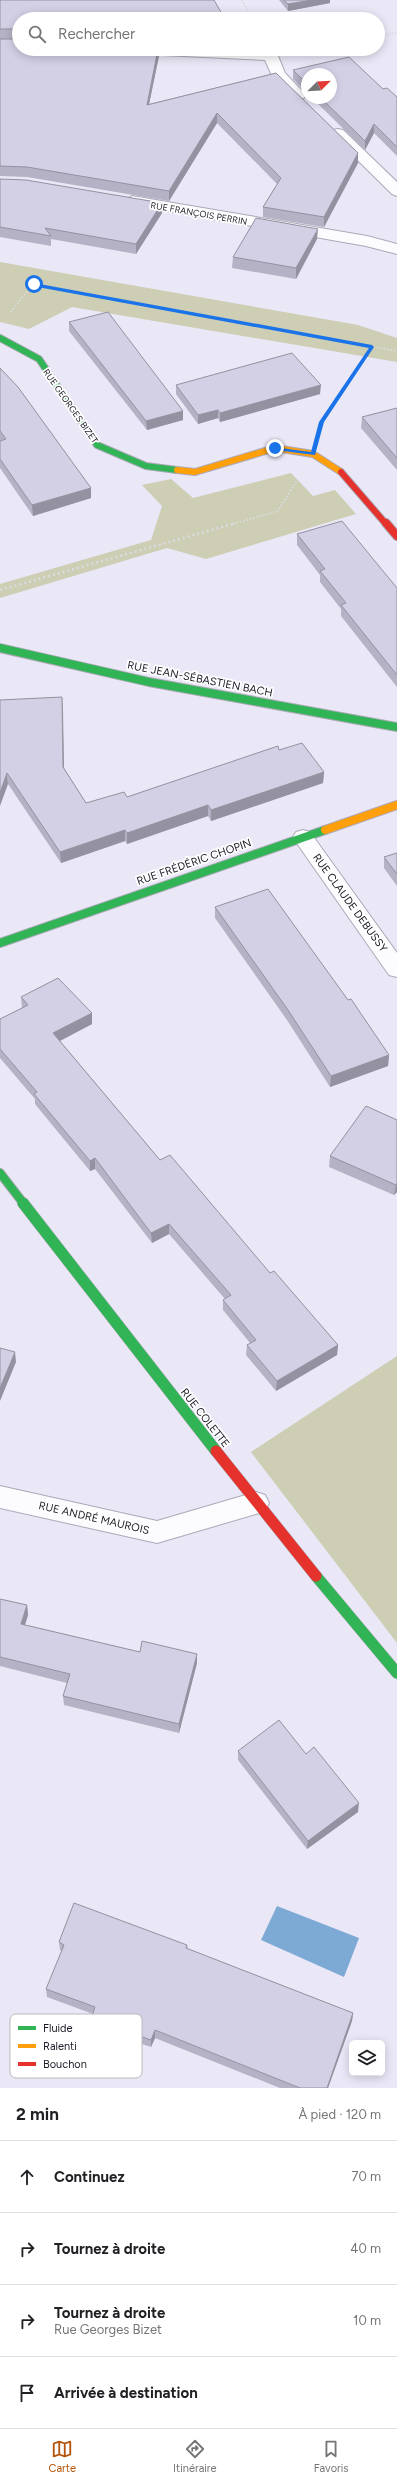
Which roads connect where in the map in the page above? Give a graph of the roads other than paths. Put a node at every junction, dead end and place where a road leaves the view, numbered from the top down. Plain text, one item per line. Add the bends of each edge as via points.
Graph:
1 (271, 56) edge
2 (301, 98) edge
3 (329, 125) edge
4 (397, 191) edge
5 (120, 199) edge
6 (397, 249) edge
7 (0, 338) edge
8 (397, 536) edge
9 (0, 648) edge
10 (397, 727) edge
11 (397, 805) edge
12 (303, 837) junction
13 (0, 943) edge
14 (397, 969) edge
15 (0, 1173) edge
16 (0, 1497) edge
17 (256, 1502) junction
18 (397, 1673) edge

1 - 2 street via 278,75
3 - 4 street
5 - 6 street, RUE FRANÇOIS PERRIN via 367,241
7 - 8 street, RUE GEORGES BIZET via 39,359 97,445 146,466 195,472 275,448 313,454 346,475
9 - 10 street, RUE JEAN-SÉBASTIEN BACH via 149,682
11 - 12 street, RUE FRÉDÉRIC CHOPIN
12 - 13 street, RUE FRÉDÉRIC CHOPIN
12 - 14 street, RUE CLAUDE DEBUSSY
15 - 17 street, RUE COLETTE
16 - 17 street, RUE ANDRÉ MAUROIS via 157,1532
17 - 18 street, RUE COLETTE via 317,1580

